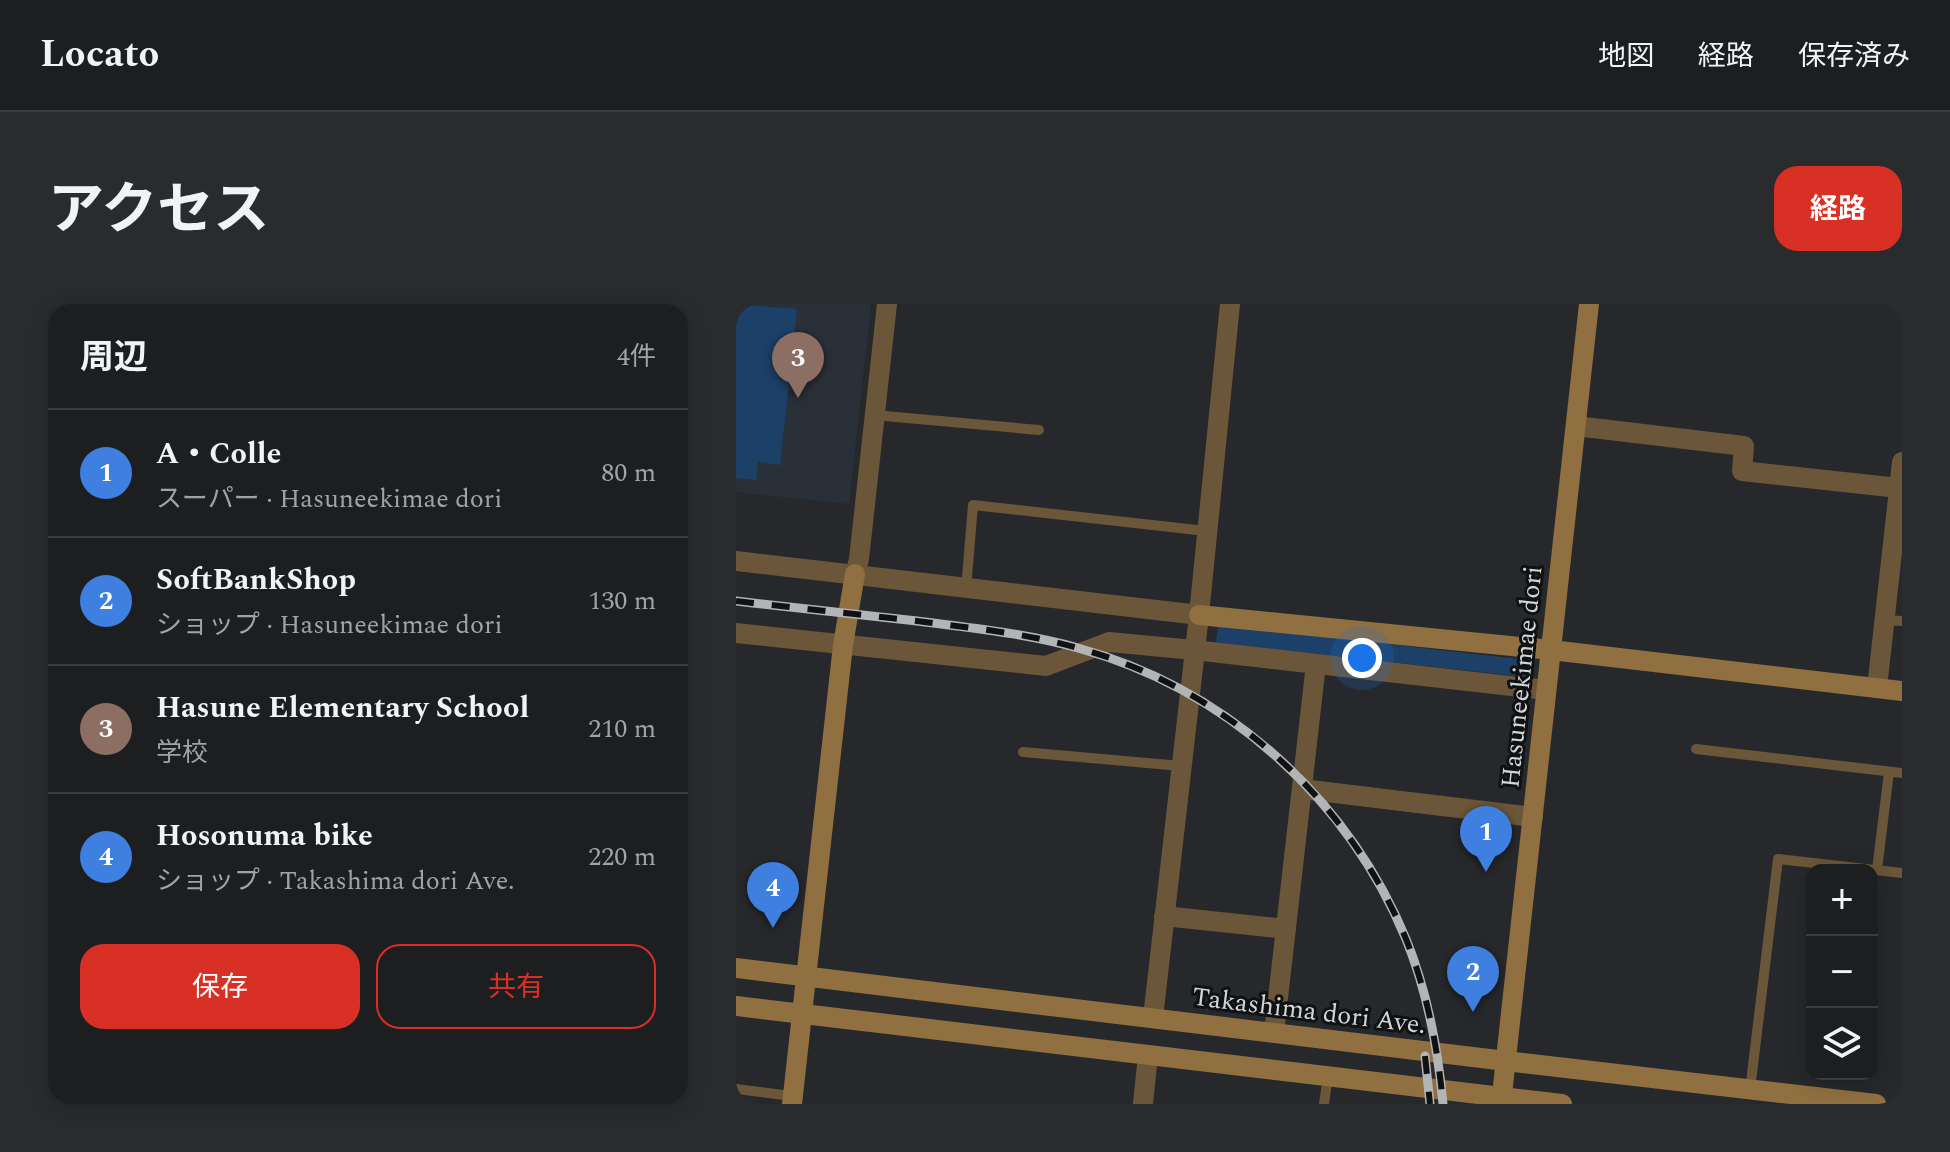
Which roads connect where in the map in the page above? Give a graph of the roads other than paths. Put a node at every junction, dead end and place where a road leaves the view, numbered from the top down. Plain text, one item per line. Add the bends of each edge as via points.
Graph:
1 (887, 304) edge
2 (1230, 304) edge
3 (1589, 304) edge
4 (874, 415) junction
5 (1576, 426) junction
6 (1039, 430) dead end
7 (1902, 462) edge
8 (1899, 488) junction
9 (1898, 530) edge
10 (1206, 531) junction
11 (736, 561) edge
12 (855, 574) junction
13 (966, 589) junction
14 (1199, 615) junction
15 (1893, 620) edge
16 (736, 633) edge
17 (843, 645) junction
18 (1194, 650) junction
19 (1551, 650) junction
20 (1316, 664) junction
21 (1877, 688) junction
22 (1546, 690) junction
23 (1902, 691) edge
24 (1696, 749) dead end
25 (1023, 752) dead end
26 (1181, 766) junction
27 (1889, 772) junction
28 (1902, 773) edge
29 (1302, 789) junction
30 (1533, 817) junction
31 (1823, 864) edge
32 (1878, 864) edge
33 (1878, 870) edge
34 (1902, 873) edge
35 (1164, 916) junction
36 (1286, 929) junction
37 (736, 968) edge
38 (806, 976) junction
39 (736, 1006) edge
40 (801, 1014) junction
41 (1153, 1018) junction
42 (1274, 1033) junction
43 (1148, 1055) junction
44 (1506, 1061) junction
45 (1328, 1076) junction
46 (736, 1089) edge
47 (1750, 1090) junction
48 (792, 1100) edge
49 (1501, 1100) edge
50 (1143, 1104) edge
51 (1324, 1104) edge
52 (1562, 1104) edge
53 (1876, 1104) edge

1 - 4 street
2 - 10 street
3 - 5 street, Hasuneekimae dori
4 - 6 lane
4 - 12 street
5 - 8 street via 1744,446 1742,471
5 - 19 street, Hasuneekimae dori
7 - 8 street
8 - 9 street
9 - 15 street
10 - 13 lane via 973,505
10 - 14 street
11 - 12 street
12 - 13 street
12 - 17 street
13 - 14 street
14 - 18 street
14 - 19 street
15 - 21 street
16 - 17 street
17 - 18 street via 1046,666 1109,642
17 - 38 street
18 - 20 street
18 - 26 street
19 - 21 street
19 - 22 street, Hasuneekimae dori
20 - 22 street
20 - 29 street
21 - 23 street
22 - 30 street, Hasuneekimae dori
24 - 27 lane
25 - 26 lane
26 - 35 street
27 - 28 lane
27 - 32 lane
29 - 30 street
29 - 36 street
30 - 44 street, Hasuneekimae dori
31 - 47 lane via 1778,859
33 - 34 lane
35 - 36 street
35 - 41 street
36 - 42 street
37 - 38 street, Takashima dori Ave.
38 - 40 street
38 - 41 street, Takashima dori Ave.
39 - 40 street
40 - 43 street
40 - 48 street
41 - 42 street, Takashima dori Ave.
42 - 44 street, Takashima dori Ave.
43 - 45 street
43 - 50 street
44 - 47 street, Takashima dori Ave.
44 - 49 street, Hasuneekimae dori
45 - 49 street
45 - 51 lane
46 - 48 lane
47 - 53 street, Takashima dori Ave.
49 - 52 street

